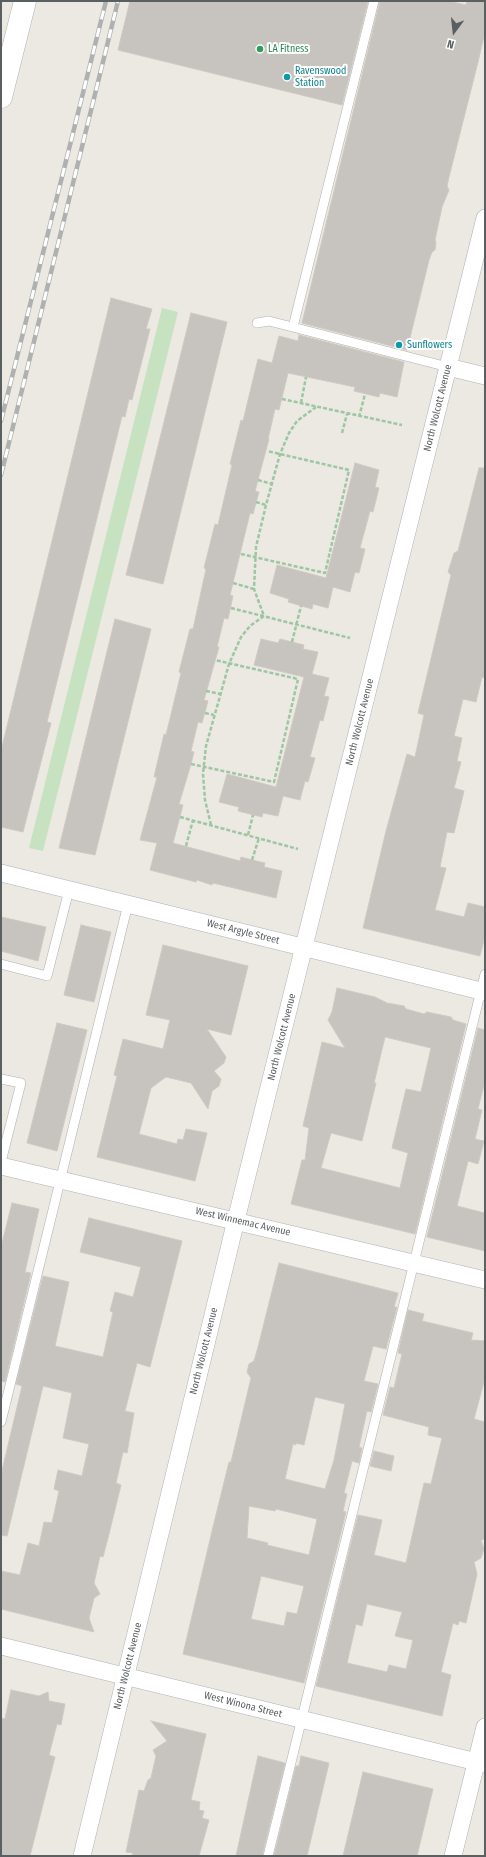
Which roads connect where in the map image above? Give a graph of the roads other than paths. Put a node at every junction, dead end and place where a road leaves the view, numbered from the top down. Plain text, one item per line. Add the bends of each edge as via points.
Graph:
1 (25, 1) edge
2 (374, 1) edge
3 (1, 97) edge
4 (485, 218) edge
5 (258, 323) dead end
6 (294, 328) junction
7 (448, 367) junction
8 (485, 376) edge
9 (1, 873) edge
10 (69, 890) junction
11 (128, 904) junction
12 (304, 947) junction
13 (1, 964) edge
14 (485, 974) edge
15 (483, 991) edge
16 (1, 1078) edge
17 (1, 1162) edge
18 (1, 1166) edge
19 (62, 1180) junction
20 (236, 1220) junction
21 (414, 1262) junction
22 (485, 1280) edge
23 (1, 1422) edge
24 (1, 1646) edge
25 (125, 1676) junction
26 (302, 1719) junction
27 (485, 1727) edge
28 (481, 1763) edge
29 (82, 1856) edge
30 (268, 1856) edge
31 (453, 1856) edge

1 - 3 street
2 - 6 lane
4 - 7 street, North Wolcott Avenue
5 - 6 lane via 269,321
6 - 7 lane
7 - 8 street
7 - 12 street, North Wolcott Avenue
9 - 10 street, West Argyle Street
10 - 11 street, West Argyle Street
10 - 13 lane via 47,976
11 - 12 street, West Argyle Street
11 - 19 lane
12 - 15 street, West Argyle Street
12 - 20 street, North Wolcott Avenue
14 - 15 lane
15 - 21 lane
16 - 17 lane via 21,1084
18 - 19 street, West Winnemac Avenue
19 - 20 street, West Winnemac Avenue
19 - 23 lane
20 - 21 street, West Winnemac Avenue
20 - 25 street, North Wolcott Avenue
21 - 22 street, West Winnemac Avenue
21 - 26 lane
24 - 25 street, West Winona Street
25 - 26 street, West Winona Street
25 - 29 street, North Wolcott Avenue
26 - 28 street, West Winona Street
26 - 30 lane
27 - 28 street
28 - 31 street

